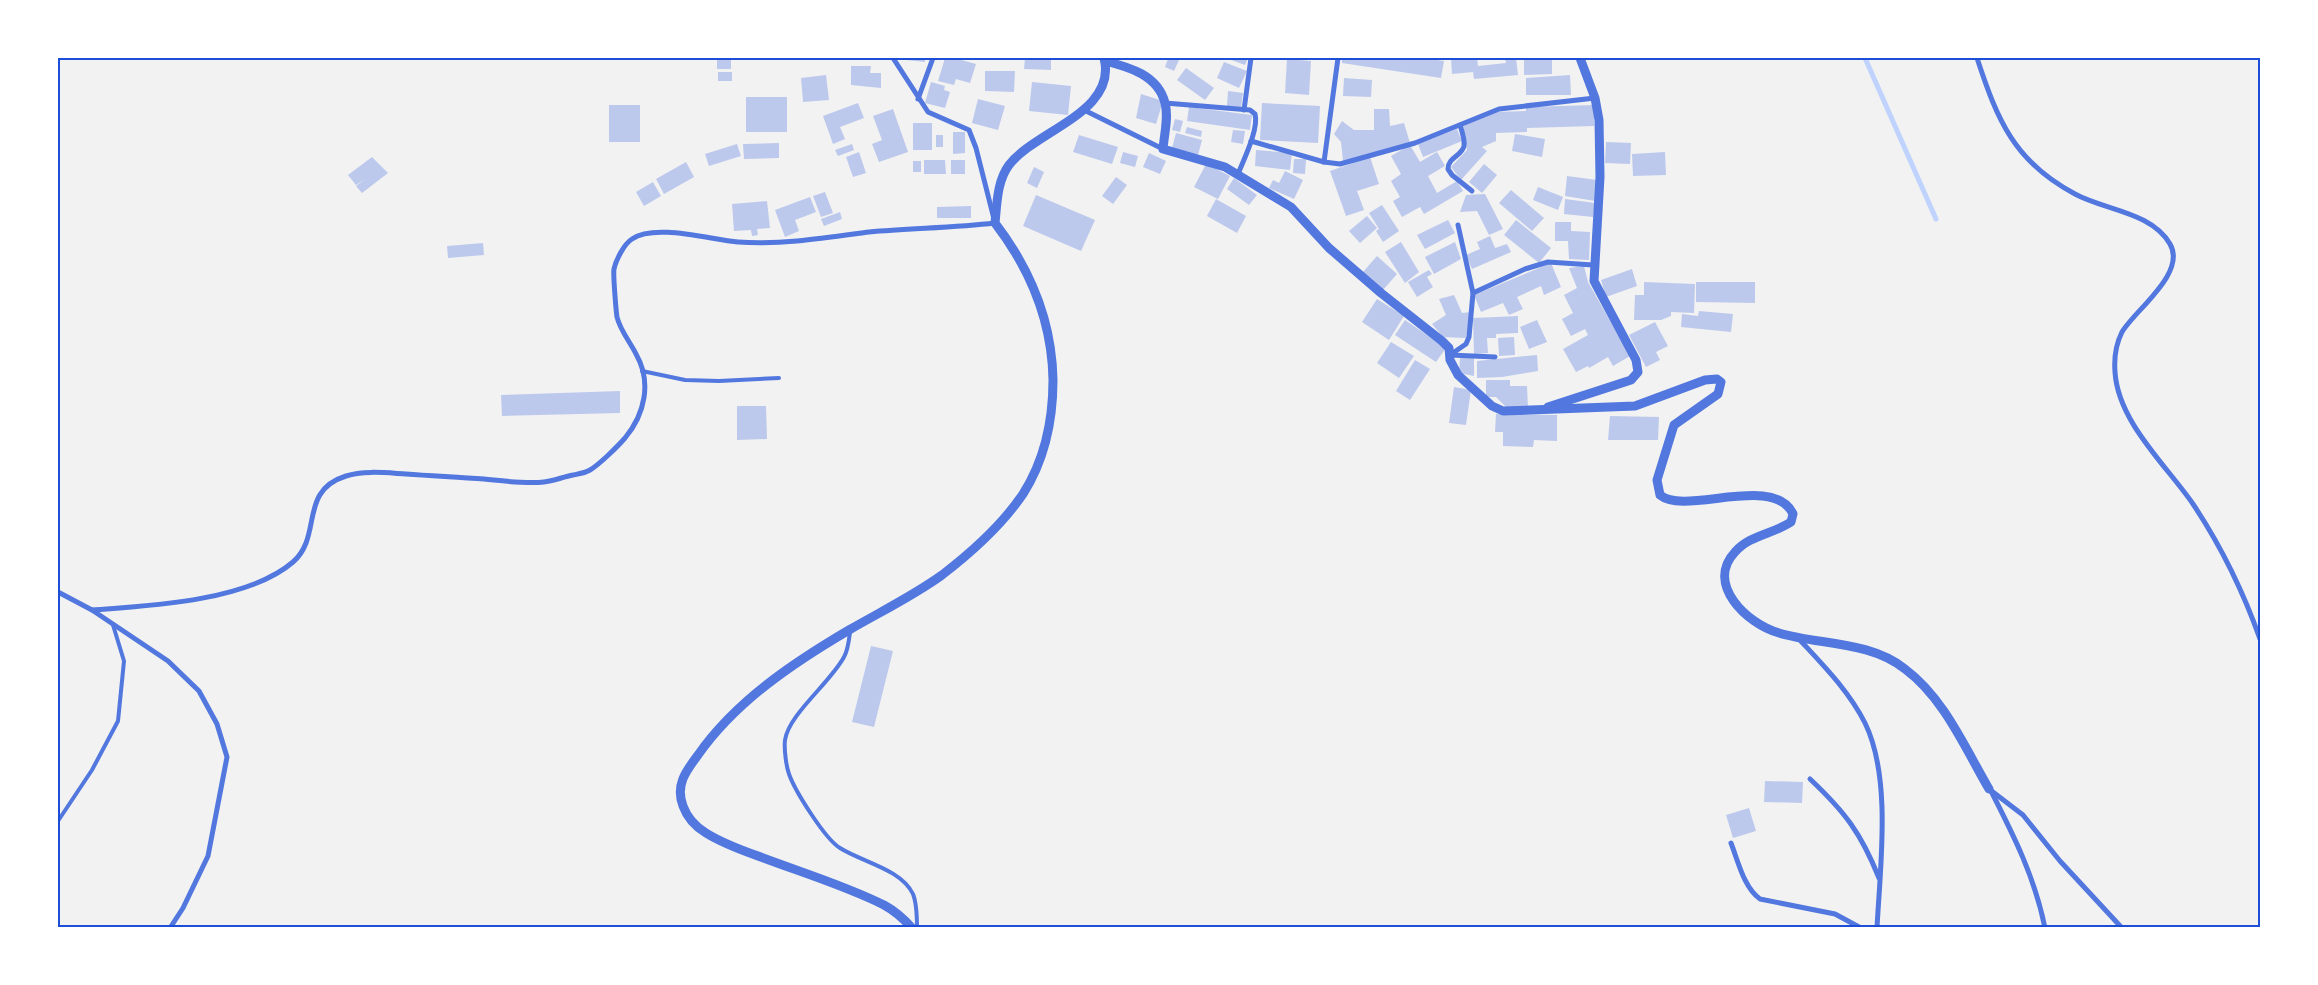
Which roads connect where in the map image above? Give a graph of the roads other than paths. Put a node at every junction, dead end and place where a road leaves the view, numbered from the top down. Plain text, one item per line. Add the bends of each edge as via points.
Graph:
1 (893, 58) edge
2 (933, 58) edge
3 (1251, 58) edge
4 (1338, 58) edge
5 (1580, 58) edge
6 (1977, 58) edge
7 (1105, 59) edge
8 (1595, 98) junction
9 (918, 99) junction
10 (1165, 103) junction
11 (1084, 110) junction
12 (1244, 110) junction
13 (1460, 125) junction
14 (1251, 141) junction
15 (1163, 149) junction
16 (1324, 162) junction
17 (1238, 174) junction
18 (1472, 191) dead end
19 (995, 223) junction
20 (1458, 225) dead end
21 (1593, 265) junction
22 (1473, 293) junction
23 (1450, 354) junction
24 (1495, 357) dead end
25 (642, 371) junction
26 (779, 378) dead end
27 (1539, 411) junction
28 (58, 592) edge
29 (92, 610) junction
30 (113, 625) junction
31 (851, 630) junction
32 (1797, 637) junction
33 (2260, 639) edge
34 (1810, 779) dead end
35 (1989, 789) junction
36 (58, 821) edge
37 (1731, 843) dead end
38 (1880, 879) junction
39 (170, 928) edge
40 (912, 928) edge
41 (917, 928) edge
42 (1861, 928) edge
43 (1877, 928) edge
44 (2045, 928) edge
45 (2122, 928) edge

1 - 9 street
2 - 9 street
3 - 12 street
4 - 16 street
5 - 8 street
6 - 33 street via 2003,127 2030,161 2048,178 2076,195 2148,223 2162,232 2172,246 2168,276 2122,332 2116,348 2115,374 2120,395 2150,450 2192,504 2238,580
7 - 10 street via 1139,71 1156,86
7 - 11 street via 1107,74 1104,85
8 - 13 street via 1499,109
8 - 21 street via 1600,177
9 - 19 street via 937,118 969,130
10 - 12 street
10 - 15 street
11 - 15 street
11 - 19 street via 1010,164 999,190
12 - 14 street via 1253,111 1256,116
13 - 16 street via 1414,143 1340,164
13 - 18 street via 1465,144 1449,162 1448,169
14 - 16 street
14 - 17 street
15 - 17 street
17 - 23 street via 1291,207 1329,248 1442,341
19 - 25 street via 777,242 737,242 649,232 630,239 613,271 617,317 638,356
19 - 31 street via 1032,281 1048,330 1053,388 1043,452 1022,495 974,548 941,576
20 - 22 street
21 - 22 street via 1548,262
21 - 27 street via 1594,281 1636,360 1638,372 1631,380
22 - 23 street via 1469,337 1466,344
23 - 24 street
23 - 27 street via 1458,375 1492,406 1511,412
25 - 26 lane via 685,380
25 - 29 street via 642,410 625,438 589,471 546,482 384,473 348,475 326,485 311,515 307,544 295,561 267,579 182,602
27 - 32 street via 1635,406 1705,380 1721,382 1718,394 1674,425 1657,489 1672,501 1753,495 1776,500 1790,508 1793,514 1791,522 1736,550 1725,570 1725,583 1730,597 1741,610 1777,633
28 - 29 street
29 - 30 street
30 - 36 lane via 124,661 118,721 92,770
30 - 39 street via 168,661 199,691 217,724 226,757 208,856
31 - 40 street via 781,674 726,721 683,776 679,791 691,820 706,833 732,847 885,906
31 - 41 lane via 842,660 792,723 785,740 788,773 808,809 838,847 899,878 912,893
32 - 35 street via 1857,648 1905,668 1930,692
32 - 38 street via 1829,671 1851,701 1865,723 1873,745 1881,803
34 - 38 street via 1862,838
35 - 44 street via 2027,864
35 - 45 street via 2023,815
37 - 42 street via 1747,884 1760,900 1835,914
38 - 43 street

